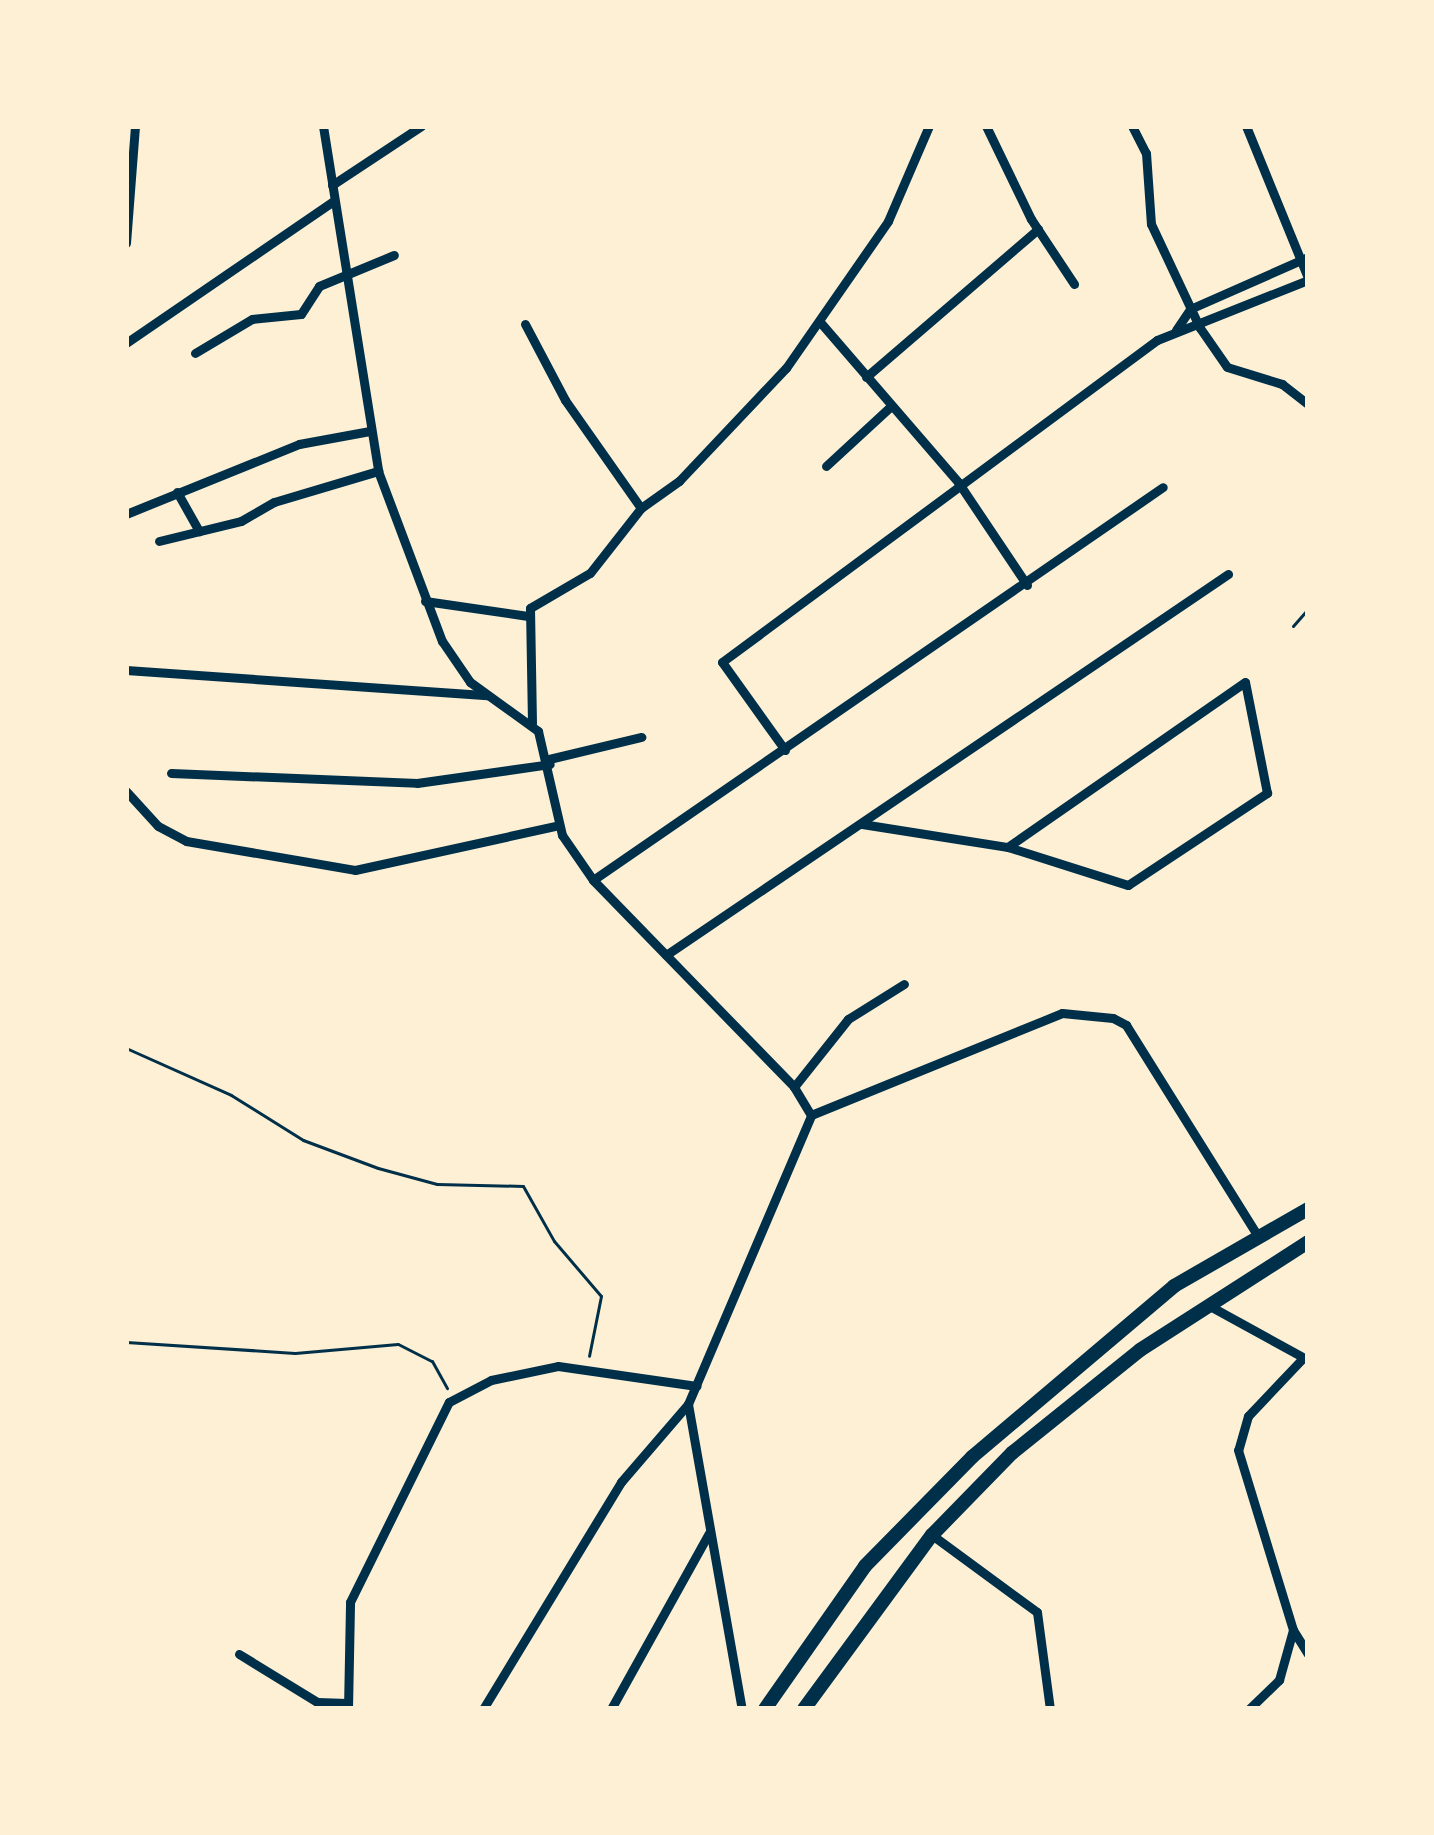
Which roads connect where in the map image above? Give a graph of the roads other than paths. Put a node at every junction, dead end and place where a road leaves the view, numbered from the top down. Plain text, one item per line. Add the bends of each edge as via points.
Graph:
1 (135, 126) edge
2 (323, 126) edge
3 (421, 126) edge
4 (929, 126) edge
5 (986, 126) edge
6 (1132, 126) edge
7 (1246, 126) edge
8 (332, 185) junction
9 (333, 201) junction
10 (1038, 229) junction
11 (126, 244) edge
12 (394, 255) dead end
13 (1304, 258) edge
14 (347, 276) junction
15 (1308, 279) edge
16 (1074, 284) dead end
17 (1190, 309) junction
18 (126, 318) edge
19 (820, 322) junction
20 (524, 324) dead end
21 (139, 328) junction
22 (1200, 328) junction
23 (1176, 330) junction
24 (126, 343) edge
25 (195, 353) dead end
26 (866, 376) junction
27 (1308, 404) edge
28 (891, 406) junction
29 (370, 431) junction
30 (826, 466) dead end
31 (378, 471) junction
32 (958, 482) junction
33 (1162, 487) dead end
34 (177, 492) junction
35 (641, 508) junction
36 (126, 514) edge
37 (199, 531) junction
38 (159, 541) dead end
39 (1228, 574) dead end
40 (1027, 585) junction
41 (425, 601) junction
42 (529, 612) junction
43 (126, 670) edge
44 (487, 694) junction
45 (532, 723) junction
46 (641, 737) dead end
47 (785, 750) junction
48 (549, 762) junction
49 (171, 773) dead end
50 (126, 791) edge
51 (862, 824) junction
52 (559, 826) junction
53 (1007, 847) junction
54 (593, 880) junction
55 (666, 955) junction
56 (904, 984) dead end
57 (794, 1087) junction
58 (812, 1115) junction
59 (1308, 1209) edge
60 (1257, 1235) junction
61 (1308, 1242) edge
62 (1208, 1306) junction
63 (1305, 1359) edge
64 (698, 1386) junction
65 (688, 1404) junction
66 (709, 1533) junction
67 (932, 1535) junction
68 (1293, 1630) junction
69 (239, 1654) dead end
70 (1308, 1654) edge
71 (348, 1706) edge
72 (741, 1708) edge
73 (484, 1709) edge
74 (610, 1709) edge
75 (765, 1709) edge
76 (804, 1709) edge
77 (1050, 1709) edge
78 (1249, 1709) edge

1 - 11 street
2 - 8 street
3 - 8 street
4 - 19 street via 888,221
5 - 10 street
6 - 17 street via 1146,154 1151,224
7 - 13 street
8 - 9 street
9 - 14 street
9 - 21 street via 154,327
10 - 16 street
10 - 26 street
12 - 14 street
13 - 15 street
13 - 17 street
14 - 25 street via 314,290 302,314 252,319
14 - 29 street
15 - 22 street
17 - 22 street
17 - 23 street
18 - 21 street
19 - 26 street
19 - 35 street via 747,415
20 - 35 street via 565,400
21 - 24 street
22 - 23 street
22 - 27 street via 1227,367 1282,384
23 - 32 street
26 - 28 street
28 - 30 street
28 - 32 street
29 - 31 street
29 - 34 street via 299,444
31 - 37 street
31 - 41 street
32 - 40 street
32 - 47 street via 722,662
33 - 40 street
34 - 36 street
34 - 37 street
35 - 42 street via 590,573
37 - 38 street
39 - 51 street
40 - 47 street
41 - 42 street
41 - 44 street via 459,669
42 - 45 street
43 - 44 street
44 - 45 street
45 - 48 street
46 - 48 street
47 - 54 street
48 - 49 street via 417,783
48 - 52 street
50 - 52 street via 158,826 186,841 355,870
51 - 53 street
51 - 55 street
52 - 54 street
53 - 53 street via 1128,885 1267,793 1245,682
54 - 55 street
55 - 57 street
56 - 57 street via 848,1019
57 - 58 street
58 - 60 street via 1062,1013 1113,1018 1126,1025
58 - 64 street
59 - 60 main road
60 - 75 main road via 1097,1344 972,1456 865,1566
61 - 62 main road
62 - 63 street
62 - 67 main road via 1012,1453
63 - 68 street via 1248,1416 1238,1450
64 - 65 street
64 - 71 street via 558,1366 491,1380 449,1402 350,1601
65 - 66 street
65 - 73 street via 621,1482
66 - 72 street
66 - 74 street
67 - 76 main road
67 - 77 street via 1037,1612
68 - 70 street
68 - 78 street via 1279,1680
69 - 71 street via 317,1702

